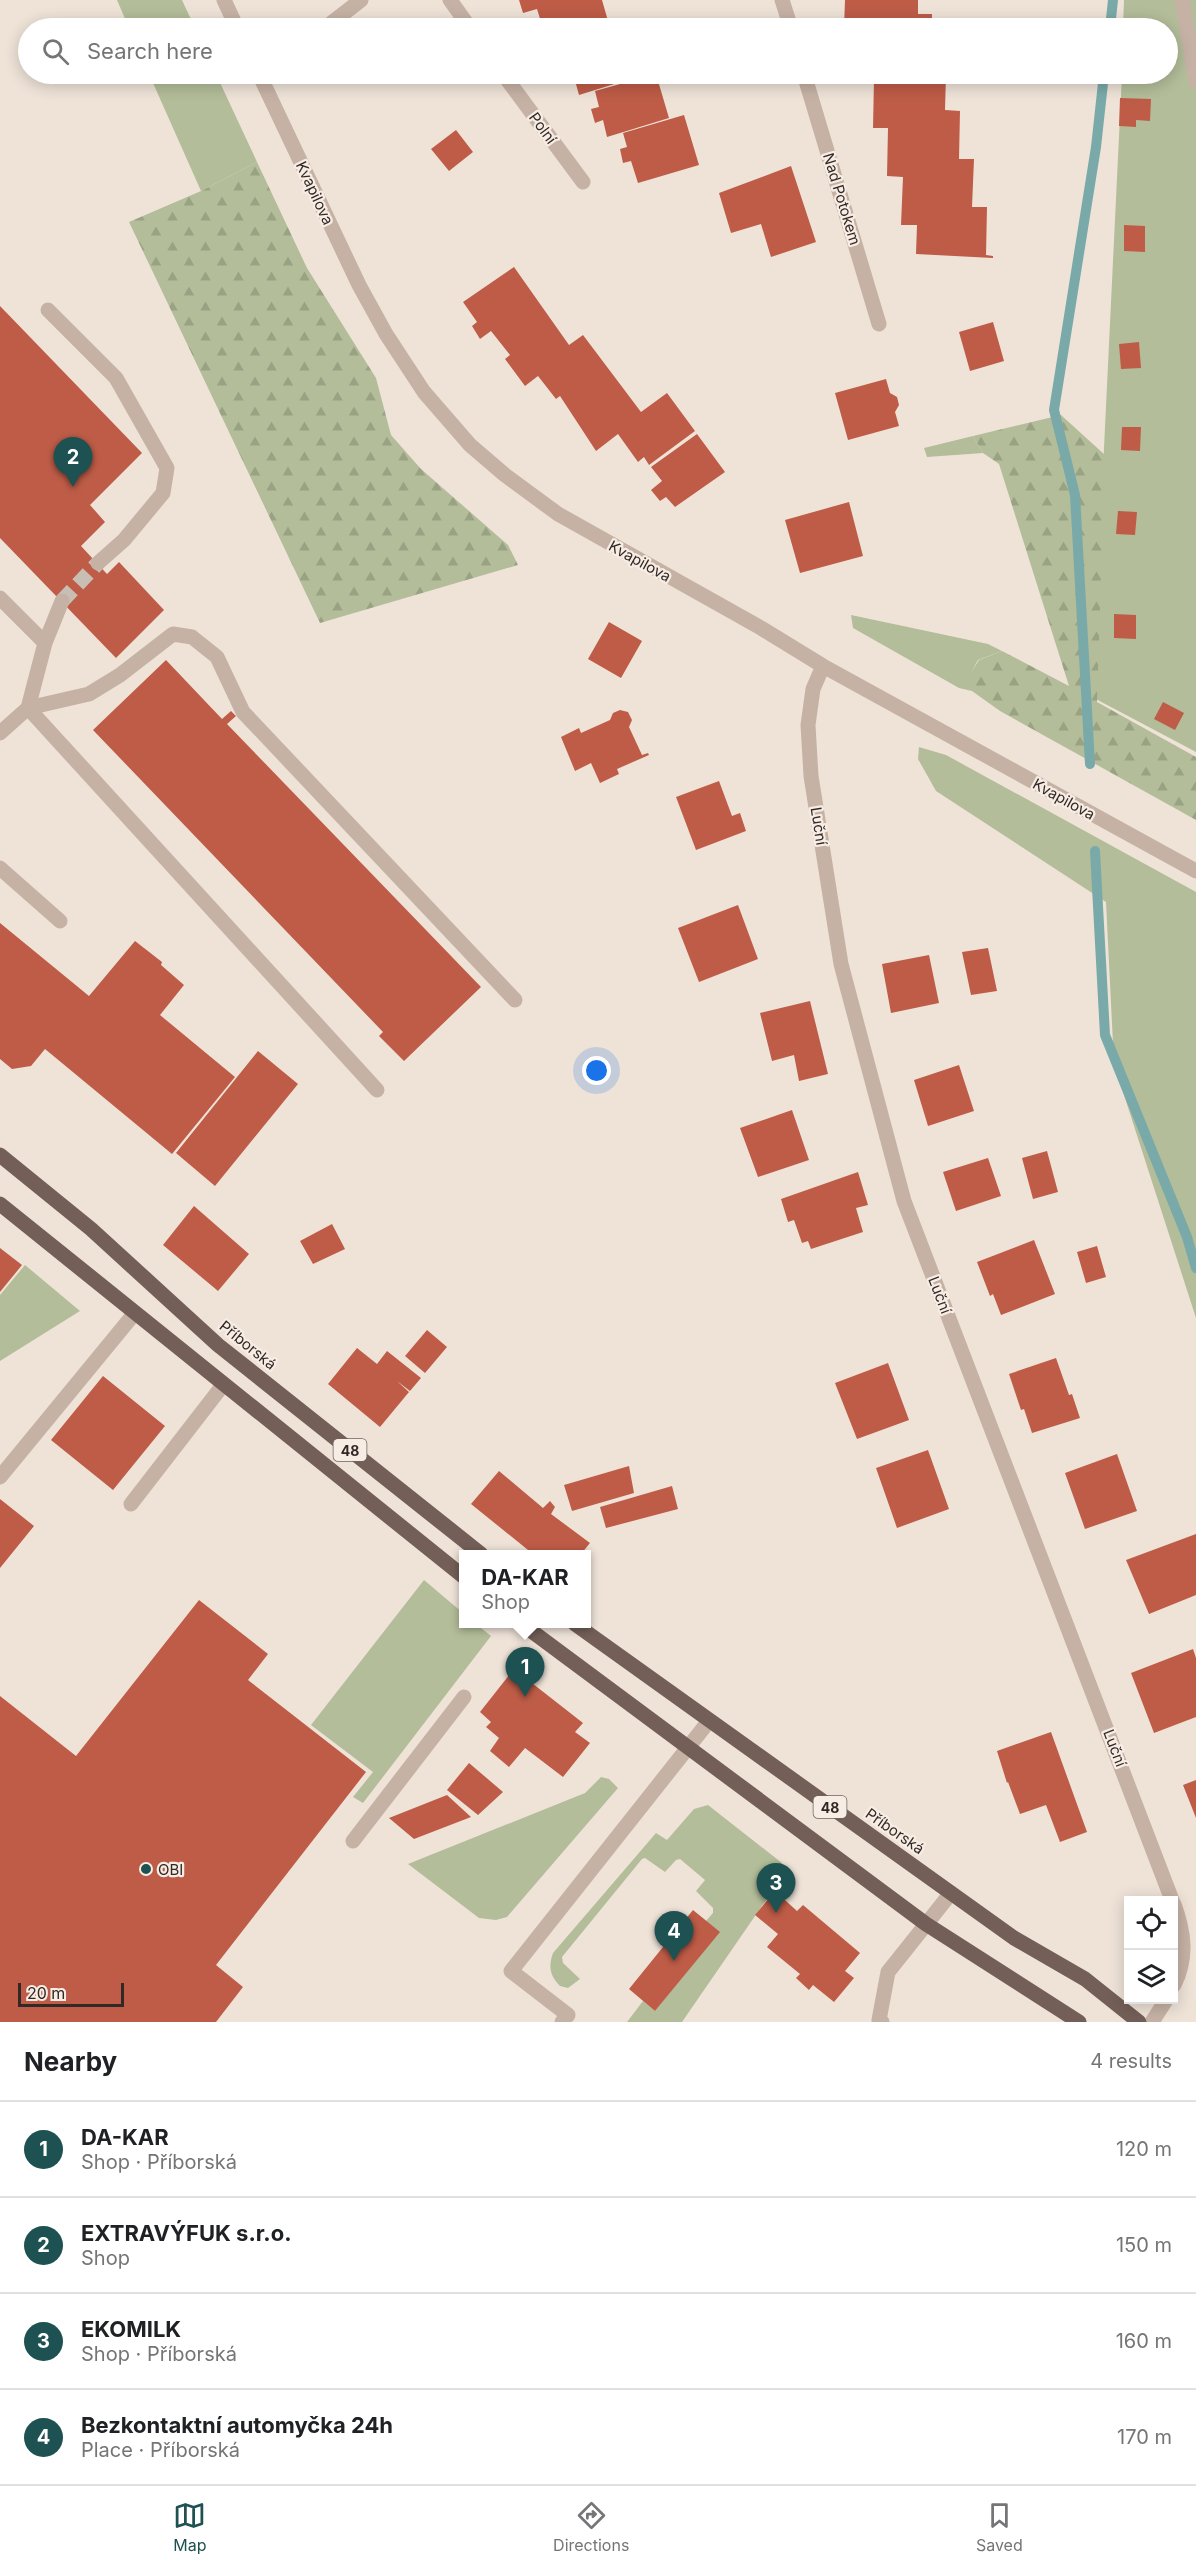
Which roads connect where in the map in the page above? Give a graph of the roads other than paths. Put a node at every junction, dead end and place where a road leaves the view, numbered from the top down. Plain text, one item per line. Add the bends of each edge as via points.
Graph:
1 (224, 0) edge
2 (361, 0) edge
3 (450, 0) edge
4 (782, 0) edge
5 (1182, 0) edge
6 (232, 18) edge
7 (338, 18) edge
8 (464, 18) edge
9 (788, 18) edge
10 (1196, 82) edge
11 (264, 84) edge
12 (510, 84) edge
13 (807, 84) edge
14 (583, 182) dead end
15 (48, 310) dead end
16 (879, 324) dead end
17 (98, 563) tunnel mouth
18 (0, 598) edge
19 (62, 602) tunnel mouth
20 (45, 644) junction
21 (823, 666) junction
22 (28, 708) junction
23 (0, 733) edge
24 (0, 868) edge
25 (1196, 871) edge
26 (60, 921) dead end
27 (515, 1000) dead end
28 (377, 1090) dead end
29 (0, 1155) edge
30 (0, 1204) edge
31 (134, 1314) junction
32 (223, 1385) junction
33 (0, 1477) edge
34 (131, 1504) dead end
35 (476, 1550) edge
36 (459, 1573) edge
37 (529, 1628) edge
38 (582, 1628) edge
39 (464, 1697) dead end
40 (709, 1721) junction
41 (688, 1747) junction
42 (353, 1841) dead end
43 (951, 1893) junction
44 (1171, 1896) edge
45 (1178, 1914) edge
46 (926, 1924) junction
47 (1190, 1950) edge
48 (1178, 1975) edge
49 (1163, 2004) edge
50 (880, 2021) edge
51 (562, 2022) edge
52 (1079, 2022) edge
53 (1139, 2022) edge
54 (1152, 2022) edge

1 - 6 street
2 - 7 street
3 - 8 street
4 - 9 street
5 - 10 street
11 - 21 street, Kvapilova via 386,334 424,392 470,446 558,514
12 - 14 street, Polní
13 - 16 street, Nad Potokem
15 - 17 street via 116,378 167,468 163,493 124,540
18 - 20 street
19 - 20 street
20 - 22 street
21 - 25 street, Kvapilova
21 - 44 street, Luční via 813,688 808,725 811,776 841,964 904,1201
22 - 23 street
22 - 27 street via 89,694 173,634 192,637 217,657 243,712
22 - 28 street
24 - 26 street
29 - 35 main road, Příborská / 48 via 91,1230 218,1345
30 - 31 main road, 48
31 - 32 main road, 48
31 - 33 street
32 - 34 street
32 - 36 main road, 48
37 - 41 main road, 48
38 - 40 main road, Příborská / 48
39 - 42 street
40 - 41 street
40 - 43 main road, Příborská / 48
41 - 46 main road, 48
41 - 51 street via 511,1971 568,2015
43 - 46 street
43 - 53 main road, Příborská / 48 via 1014,1938 1085,1979
45 - 47 street, Luční
46 - 50 street via 888,1972
46 - 52 main road, 48
47 - 48 street, Luční
49 - 54 street

